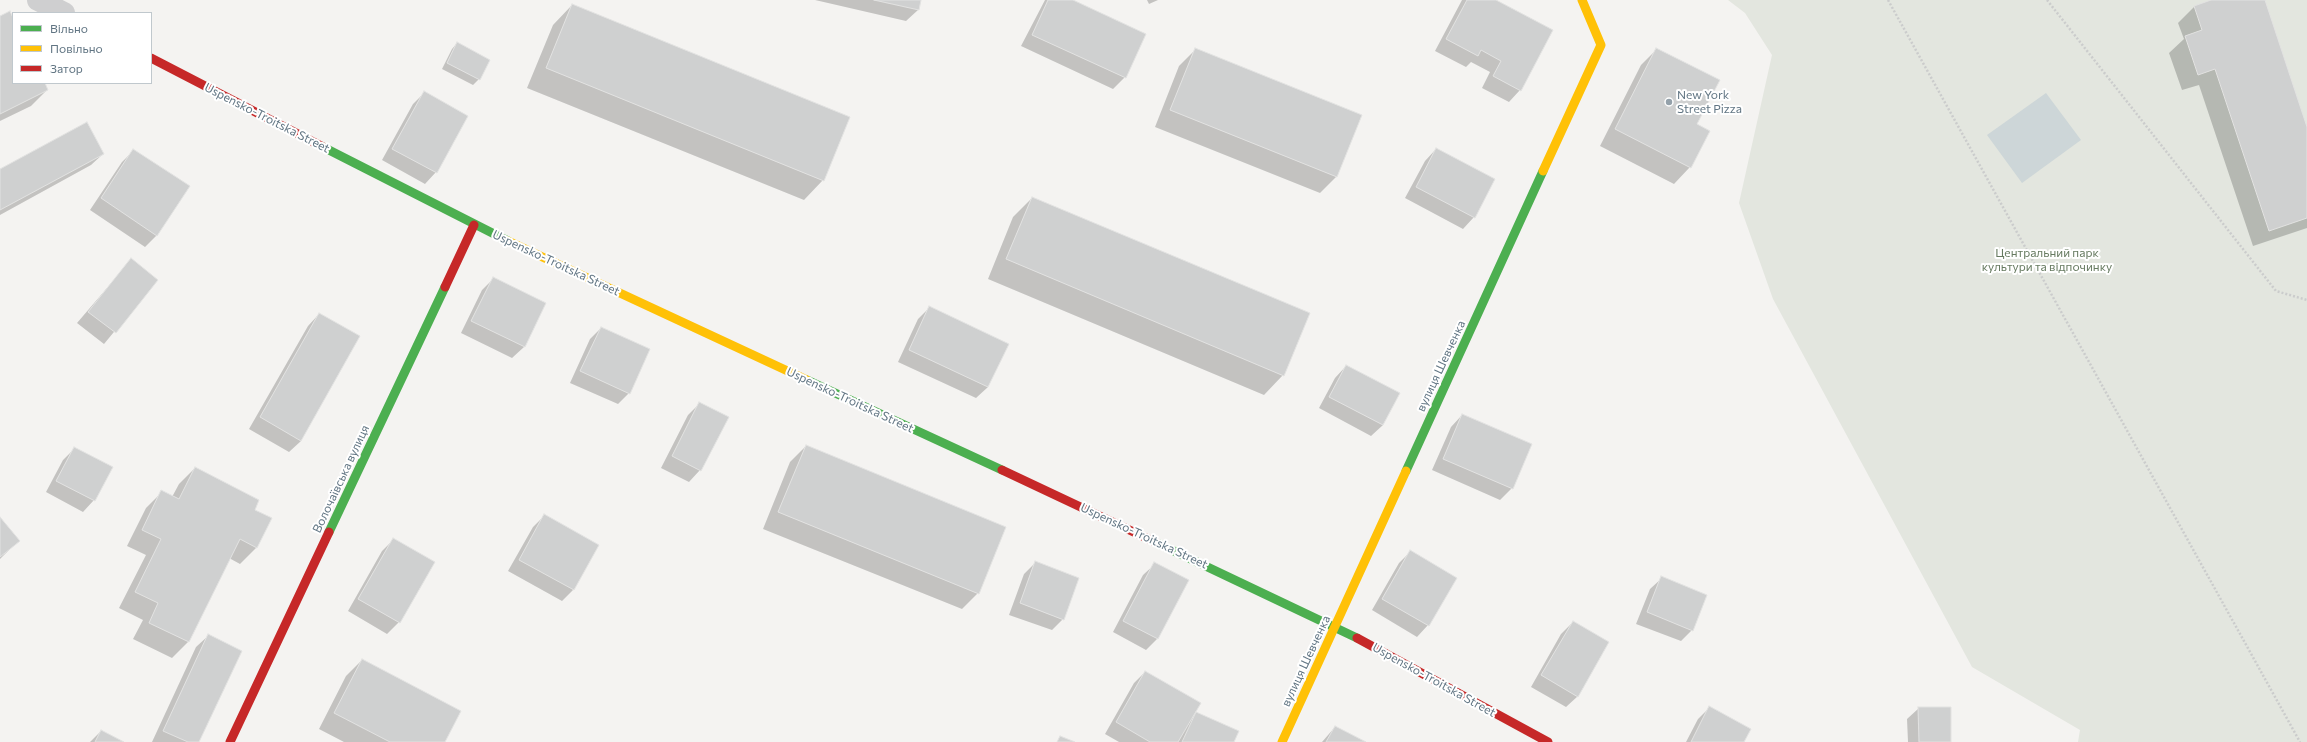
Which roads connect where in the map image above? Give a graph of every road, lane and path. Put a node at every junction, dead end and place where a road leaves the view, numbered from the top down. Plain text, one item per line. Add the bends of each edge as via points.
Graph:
1 (38, 0) edge
2 (1582, 0) edge
3 (1888, 0) edge
4 (2047, 0) edge
5 (62, 12) edge
6 (152, 59) edge
7 (474, 225) junction
8 (2307, 300) edge
9 (1336, 626) junction
10 (230, 742) edge
11 (1282, 742) edge
12 (1548, 742) edge
13 (2300, 742) edge

1 - 5 street
2 - 9 street, вулиця Шевченка via 1601,45
3 - 13 path
4 - 8 path via 2276,291
6 - 7 street, Uspensko-Troitska Street
7 - 9 street, Uspensko-Troitska Street
7 - 10 street, Волочаївська вулиця
9 - 11 street, вулиця Шевченка
9 - 12 street, Uspensko-Troitska Street

